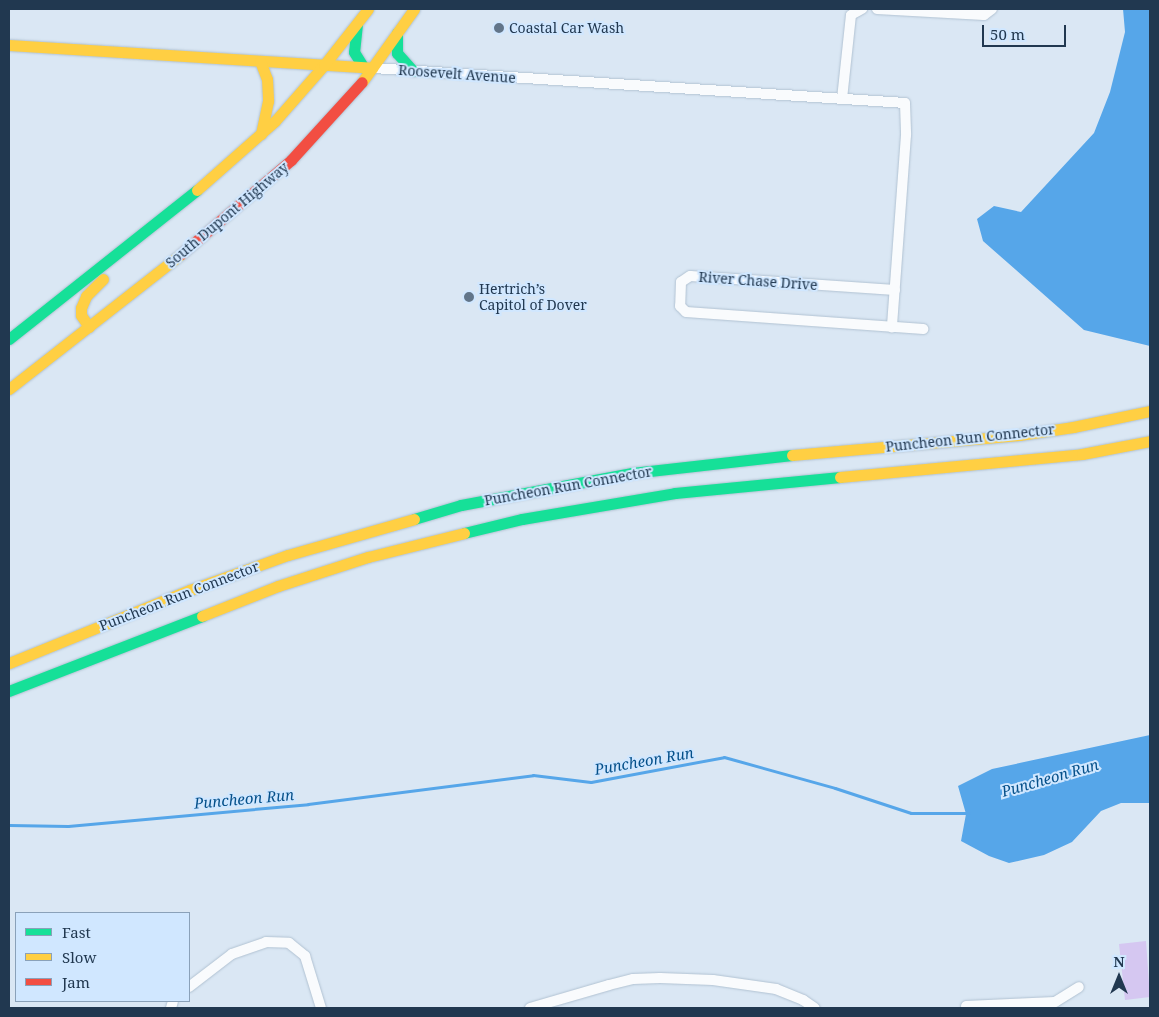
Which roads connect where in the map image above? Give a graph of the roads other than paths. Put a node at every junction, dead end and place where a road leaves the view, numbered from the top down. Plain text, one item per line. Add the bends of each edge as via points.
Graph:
1 (368, 9) edge
2 (414, 9) edge
3 (862, 9) edge
4 (877, 9) edge
5 (992, 9) edge
6 (918, 10) edge
7 (357, 24) junction
8 (397, 33) junction
9 (9, 45) edge
10 (260, 61) junction
11 (324, 65) junction
12 (369, 68) junction
13 (412, 71) junction
14 (842, 99) junction
15 (261, 134) junction
16 (196, 192) junction
17 (894, 290) junction
18 (90, 327) junction
19 (892, 327) junction
20 (923, 329) dead end
21 (9, 339) edge
22 (9, 389) edge
23 (1150, 410) edge
24 (1150, 441) edge
25 (9, 664) edge
26 (9, 691) edge
27 (190, 986) edge
28 (1078, 987) dead end
29 (1055, 1005) edge
30 (966, 1006) dead end
31 (321, 1008) edge
32 (530, 1008) edge
33 (815, 1008) edge

1 - 7 main road
2 - 8 main road, South Dupont Highway
3 - 14 street via 851,15
4 - 6 street
5 - 6 street via 984,14
7 - 11 main road
7 - 12 main road via 354,52 358,61
8 - 12 main road, South Dupont Highway
8 - 13 main road via 397,53
9 - 10 main road, Roosevelt Avenue
10 - 11 main road, Roosevelt Avenue
10 - 15 main road via 267,79 268,102
11 - 12 main road, Roosevelt Avenue
11 - 15 main road
12 - 13 street, Roosevelt Avenue
12 - 18 main road, South Dupont Highway via 333,116 291,160 217,225
13 - 14 street, Roosevelt Avenue
14 - 17 street, Roosevelt Avenue via 905,103 906,135
15 - 16 main road
16 - 18 main road via 168,226 94,286 81,308 81,314
16 - 21 main road
17 - 19 street
17 - 19 street, River Chase Drive via 690,276 681,282 680,306 686,312
18 - 22 main road, South Dupont Highway
19 - 20 street, River Chase Drive
23 - 25 main road, Puncheon Run Connector via 1019,435 632,473 461,506 288,554
24 - 26 main road, Puncheon Run Connector via 1056,457 675,493 522,519 368,557 278,586
27 - 31 street via 232,954 266,942 289,943 305,956
28 - 29 street
29 - 30 street
32 - 33 street via 633,979 660,978 713,980 776,989

